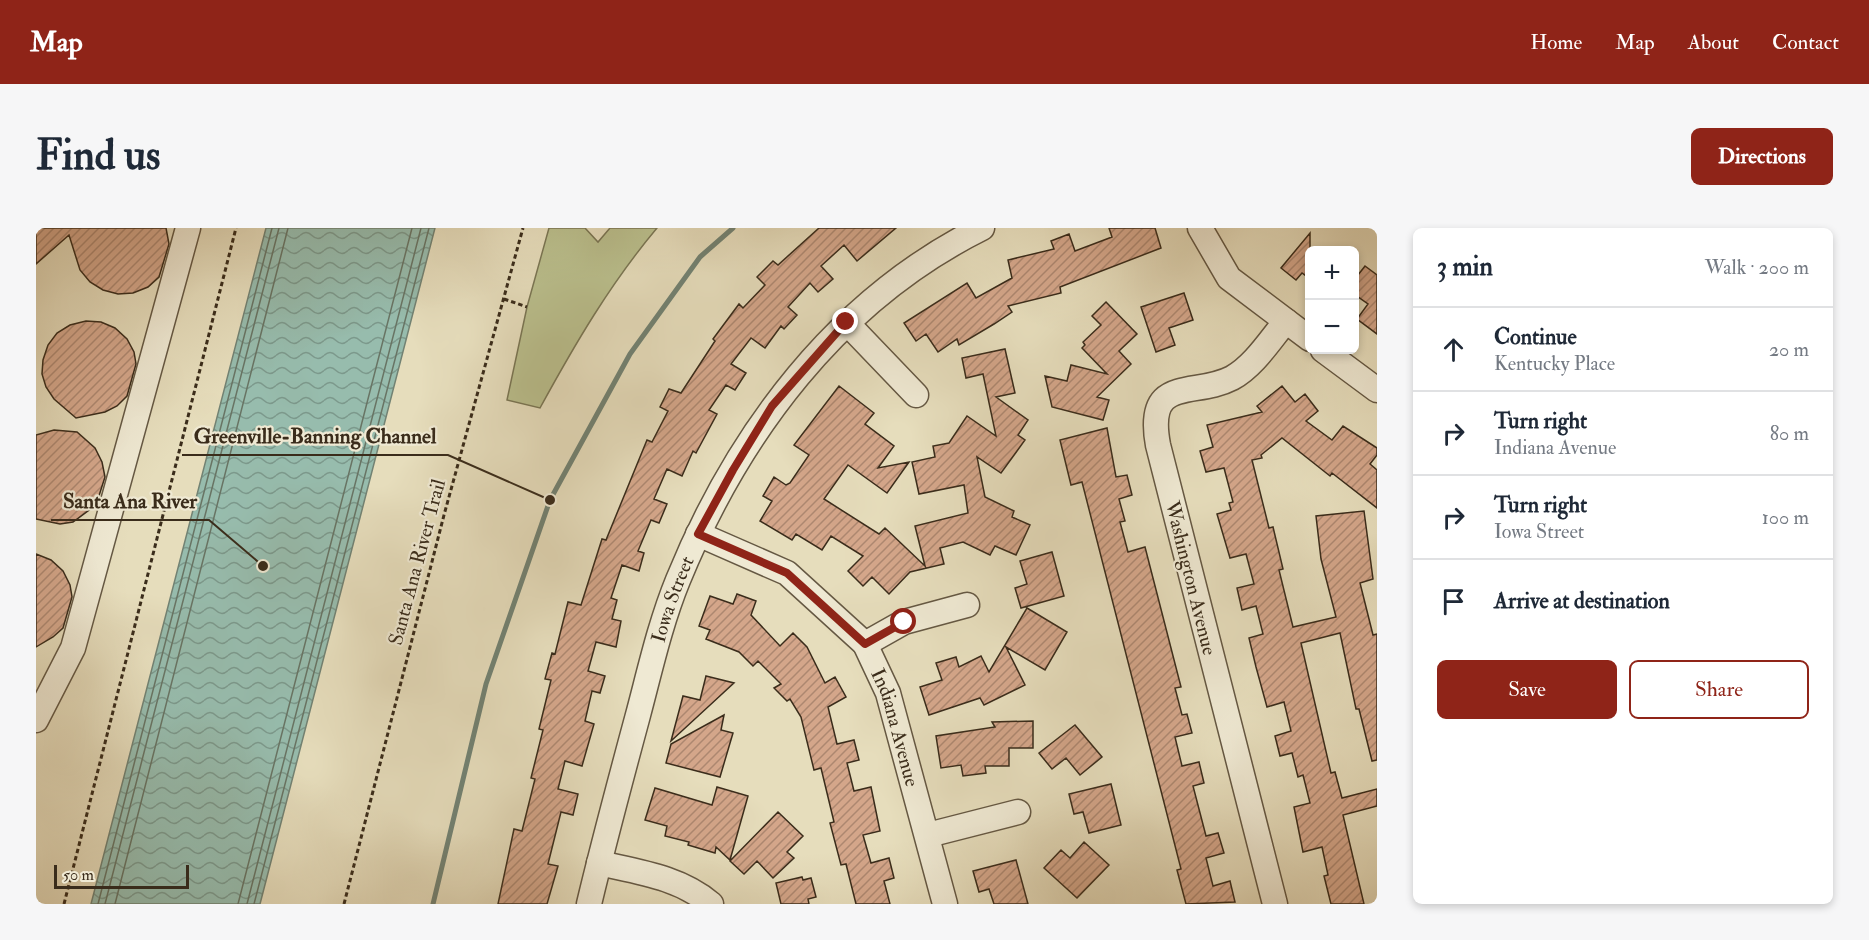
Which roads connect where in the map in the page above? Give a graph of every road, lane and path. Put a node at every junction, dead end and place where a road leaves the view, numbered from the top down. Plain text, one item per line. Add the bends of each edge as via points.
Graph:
1 (188, 228) edge
2 (236, 228) edge
3 (523, 228) edge
4 (982, 228) edge
5 (1200, 228) edge
6 (504, 299) junction
7 (527, 307) dead end
8 (1286, 321) junction
9 (846, 322) junction
10 (1305, 335) edge
11 (1328, 354) edge
12 (1377, 390) edge
13 (916, 395) dead end
14 (698, 534) junction
15 (967, 605) dead end
16 (865, 644) junction
17 (46, 680) edge
18 (36, 720) edge
19 (1018, 812) dead end
20 (928, 835) junction
21 (599, 863) junction
22 (64, 904) edge
23 (344, 904) edge
24 (589, 904) edge
25 (711, 904) edge
26 (945, 904) edge
27 (1275, 904) edge

1 - 17 street via 73,648
2 - 22 path
3 - 6 path, Santa Ana River Trail
4 - 9 street, Iowa Street via 905,274
5 - 8 street via 1229,278
6 - 7 path
6 - 23 path, Santa Ana River Trail
8 - 10 street
8 - 27 street, Washington Avenue via 1232,378 1184,389 1166,398 1155,424
9 - 13 street
9 - 14 street, Iowa Street via 772,406
11 - 12 street
14 - 16 street, Indiana Avenue via 787,573
14 - 21 street, Iowa Street via 661,629
15 - 16 street via 904,622
16 - 20 street, Indiana Avenue via 888,693
17 - 18 street
19 - 20 street
20 - 26 street, Indiana Avenue
21 - 24 street, Iowa Street
21 - 25 street via 668,879

